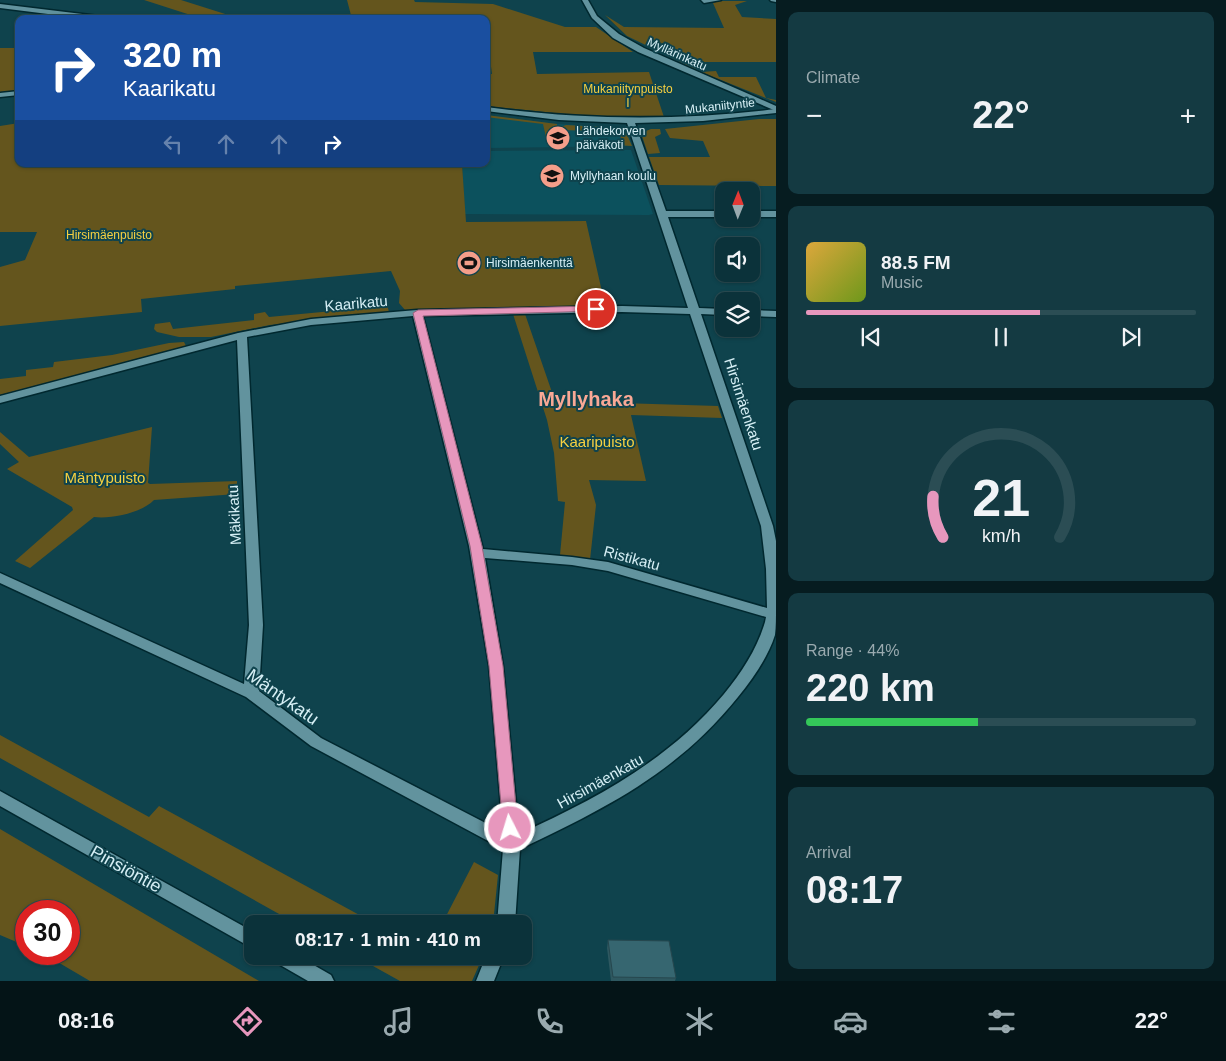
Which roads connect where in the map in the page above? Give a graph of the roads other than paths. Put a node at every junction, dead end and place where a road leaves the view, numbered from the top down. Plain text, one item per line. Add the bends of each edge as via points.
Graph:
1 (584, 0) edge
2 (718, 0) edge
3 (704, 1) edge
4 (0, 6) edge
5 (74, 15) edge
6 (15, 93) edge
7 (0, 95) edge
8 (776, 110) edge
9 (490, 111) edge
10 (631, 122) junction
11 (662, 214) junction
12 (715, 214) edge
13 (760, 214) edge
14 (776, 214) edge
15 (696, 311) junction
16 (715, 312) edge
17 (418, 313) junction
18 (760, 313) edge
19 (776, 314) edge
20 (242, 335) junction
21 (0, 400) edge
22 (477, 554) junction
23 (0, 578) edge
24 (775, 614) edge
25 (251, 693) junction
26 (0, 798) edge
27 (512, 845) junction
28 (507, 915) edge
29 (244, 935) edge
30 (297, 965) edge
31 (490, 965) edge
32 (325, 981) edge
33 (484, 981) edge

1 - 8 street, Myllärinkatu via 594,17 616,36
2 - 3 street
4 - 5 street
6 - 7 street
8 - 10 street, Mukaniityntie via 685,121
9 - 10 street, Mukaniityntie via 543,118
10 - 11 street, Hirsimäenkatu
11 - 12 street
11 - 15 street, Hirsimäenkatu
13 - 14 street
15 - 16 street, Kaarikatu
15 - 17 street, Kaarikatu via 590,309
15 - 24 street, Hirsimäenkatu via 767,526
17 - 20 street, Kaarikatu via 311,322
17 - 22 street
18 - 19 street
20 - 21 street, Kaarikatu
20 - 25 street, Mäkikatu via 256,625
22 - 24 street, Ristikatu via 547,558 608,567
22 - 27 street via 496,666
23 - 25 street, Mäntykatu
24 - 27 street, Hirsimäenkatu via 759,655 726,703 707,726 664,764 578,814
25 - 27 street, Mäntykatu via 316,742
26 - 29 street, Pinsiöntie
27 - 28 street
30 - 32 street
31 - 33 street

